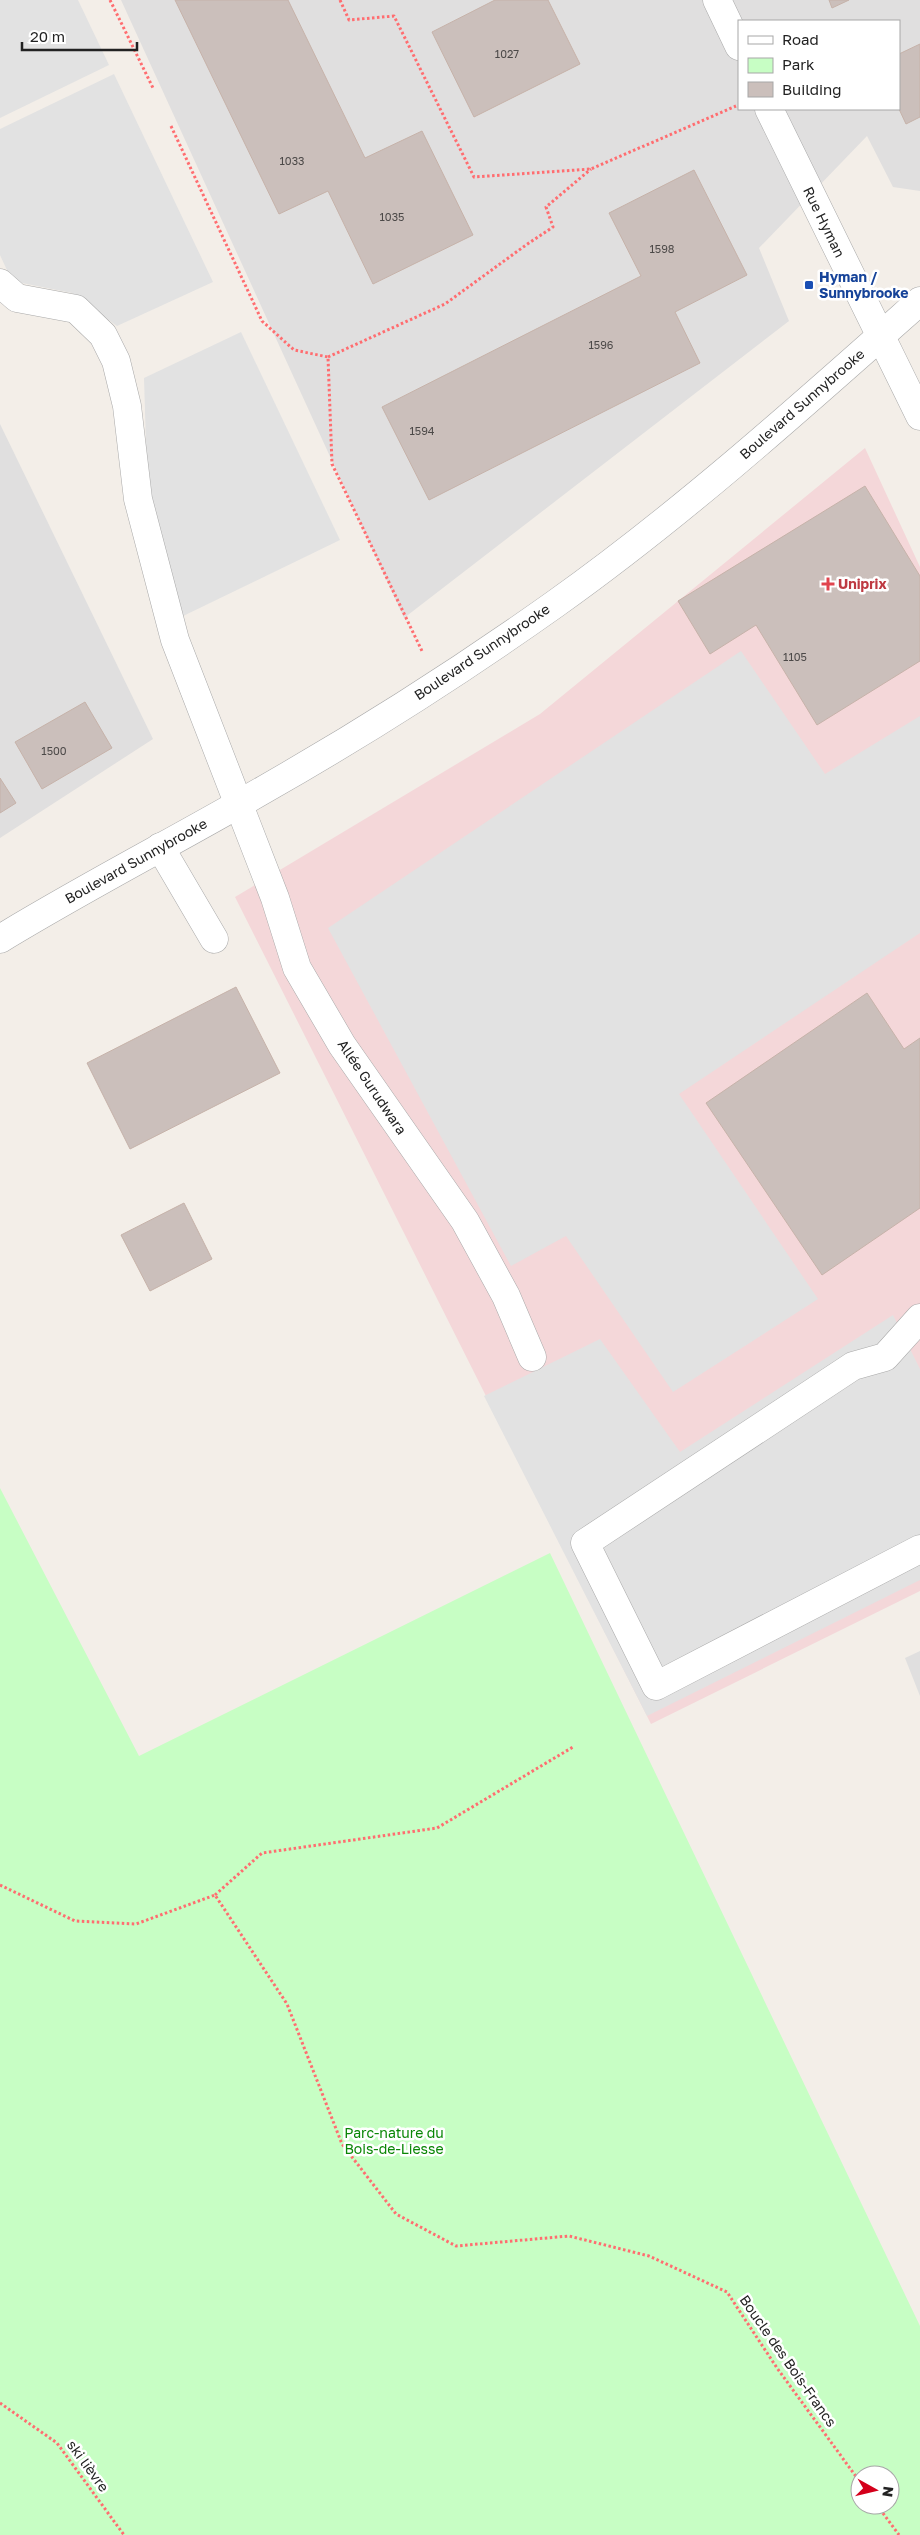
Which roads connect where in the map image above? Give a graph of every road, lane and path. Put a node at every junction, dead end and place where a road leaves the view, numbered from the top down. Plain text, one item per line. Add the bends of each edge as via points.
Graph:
1 (110, 0) edge
2 (340, 0) edge
3 (717, 0) edge
4 (738, 44) edge
5 (153, 88) dead end
6 (738, 105) edge
7 (769, 110) edge
8 (171, 126) dead end
9 (591, 169) junction
10 (0, 283) edge
11 (920, 301) edge
12 (880, 337) junction
13 (328, 357) junction
14 (920, 416) edge
15 (417, 641) dead end
16 (238, 804) junction
17 (160, 847) junction
18 (0, 939) edge
19 (214, 939) dead end
20 (920, 1318) edge
21 (532, 1357) dead end
22 (920, 1549) edge
23 (573, 1747) dead end
24 (0, 1885) edge
25 (215, 1895) junction
26 (0, 2403) edge
27 (850, 2468) edge
28 (884, 2515) edge
29 (124, 2535) edge
30 (899, 2535) edge

1 - 5 path
2 - 9 path via 349,20 394,16 474,178
3 - 4 street
6 - 9 path
7 - 12 street, Rue Hyman
8 - 13 path via 262,321 294,350
9 - 13 path via 546,207 553,227 445,304
10 - 16 street, Allée Gurudwara via 17,298 76,309 103,335 116,361 127,406 138,499 175,640
11 - 12 street, Boulevard Sunnybrooke
12 - 14 street, Rue Hyman
12 - 16 street, Boulevard Sunnybrooke via 752,448 557,603 374,724
13 - 15 path via 332,464
16 - 17 street, Boulevard Sunnybrooke
16 - 21 street, Allée Gurudwara via 276,898 297,968 342,1045 465,1221 506,1296
17 - 18 street, Boulevard Sunnybrooke
17 - 19 street
20 - 22 street via 885,1357 852,1366 585,1543 656,1686
23 - 25 path via 437,1828 262,1853
24 - 25 path via 75,1921 118,1924 136,1924
25 - 27 path, Boucle des Bois-Francs via 287,2004 342,2144 396,2214 456,2246 570,2236 649,2256 727,2292
26 - 29 path, ski lièvre via 57,2443
28 - 30 path

